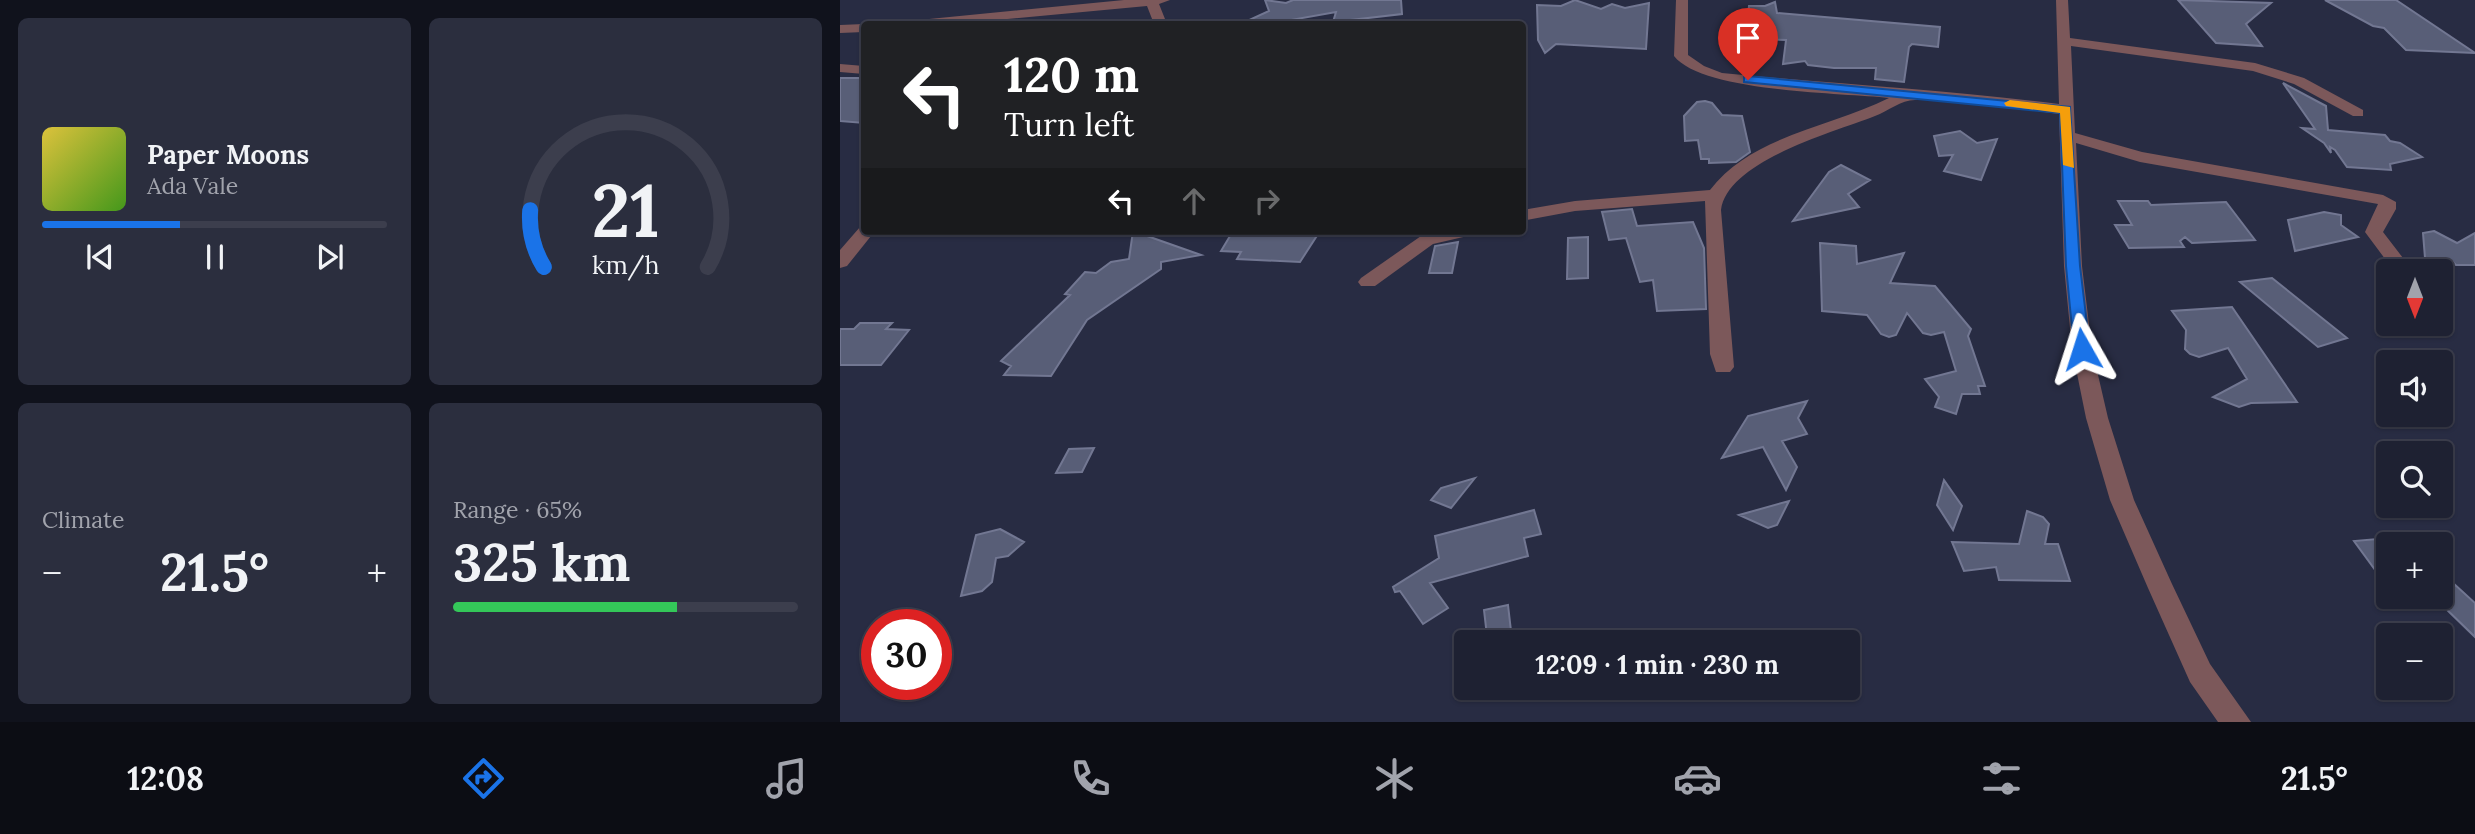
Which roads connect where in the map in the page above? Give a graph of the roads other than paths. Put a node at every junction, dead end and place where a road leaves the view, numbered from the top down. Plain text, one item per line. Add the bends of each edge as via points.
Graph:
1 (1155, 0) edge
2 (1682, 0) edge
3 (2062, 0) edge
4 (993, 21) edge
5 (1159, 21) edge
6 (861, 28) edge
7 (840, 29) edge
8 (2066, 41) junction
9 (840, 68) edge
10 (861, 70) edge
11 (1909, 95) junction
12 (2066, 110) junction
13 (2358, 113) dead end
14 (2069, 136) junction
15 (1715, 195) junction
16 (1526, 215) edge
17 (863, 235) edge
18 (1449, 235) edge
19 (2395, 259) edge
20 (840, 262) edge
21 (1368, 282) dead end
22 (1723, 367) dead end
23 (2236, 722) edge

1 - 4 street
1 - 5 street
2 - 11 street via 1681,56 1702,72
3 - 8 street
6 - 7 street
8 - 12 street via 2062,56
8 - 13 street via 2255,67 2299,81
9 - 10 street
11 - 12 street
11 - 15 street via 1757,159
12 - 14 street
14 - 19 street via 2140,157 2383,200 2387,209 2374,232
14 - 23 street via 2073,266 2082,349 2097,418 2122,500 2200,673
15 - 16 street via 1575,206
15 - 22 street via 1712,227
17 - 20 street
18 - 21 street via 1427,240

